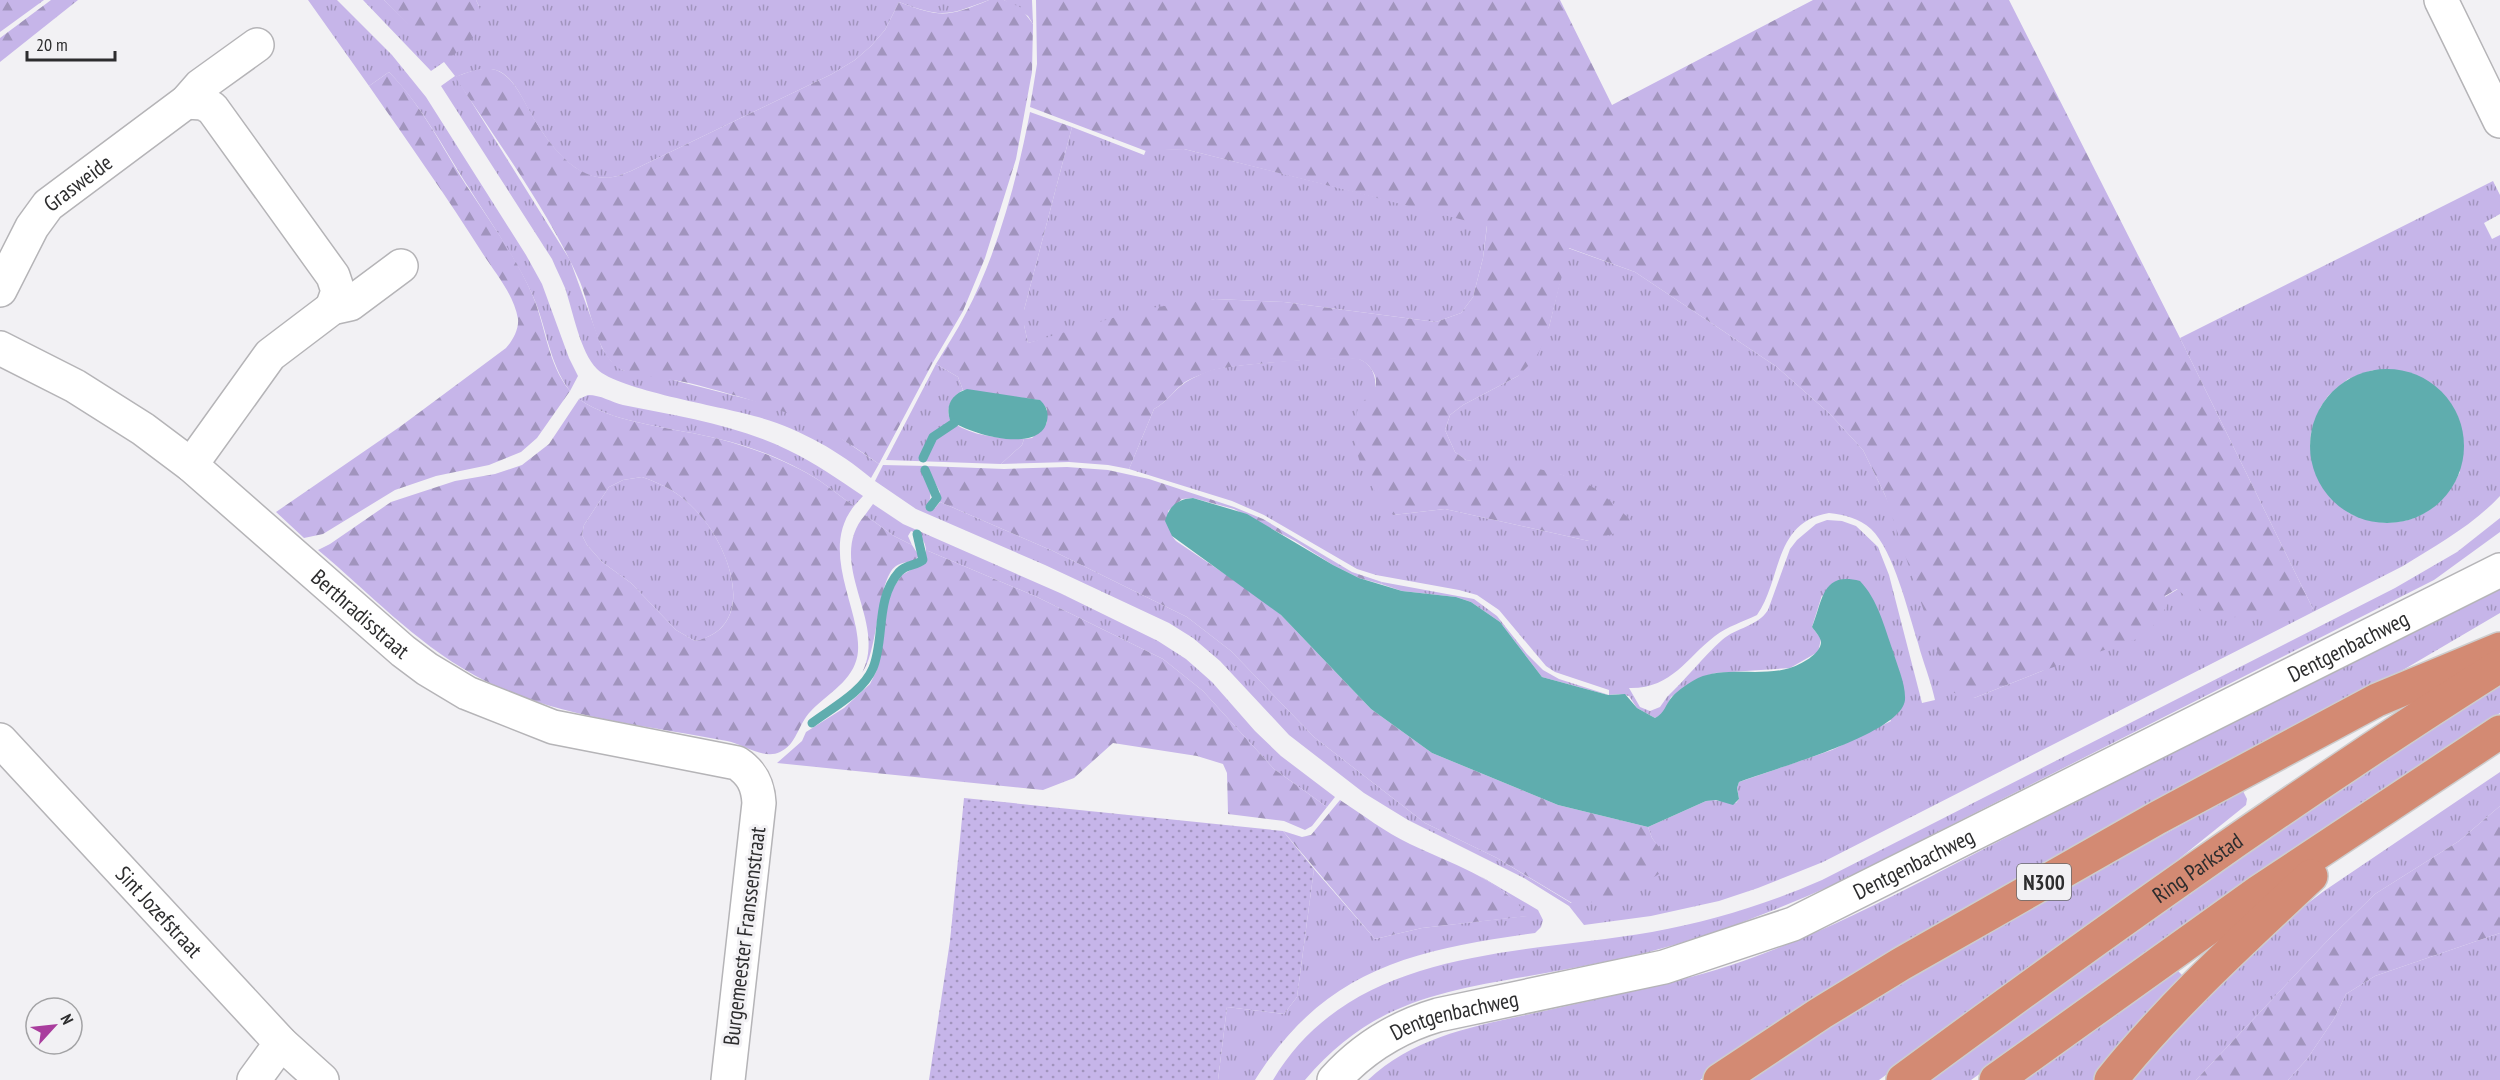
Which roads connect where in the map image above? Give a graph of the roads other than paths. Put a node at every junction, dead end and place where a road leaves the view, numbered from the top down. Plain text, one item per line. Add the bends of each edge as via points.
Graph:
1 (2441, 0) edge
2 (257, 45) dead end
3 (186, 102) junction
4 (2498, 107) edge
5 (401, 267) dead end
6 (0, 290) edge
7 (332, 308) junction
8 (0, 348) edge
9 (191, 465) junction
10 (2500, 552) edge
11 (2486, 576) edge
12 (2500, 649) edge
13 (2500, 666) edge
14 (2500, 732) edge
15 (0, 740) edge
16 (758, 791) joint
17 (2377, 813) junction
18 (281, 1043) junction
19 (255, 1080) edge
20 (322, 1080) edge
21 (728, 1080) edge
22 (1334, 1080) edge
23 (1720, 1080) edge
24 (1903, 1080) edge
25 (1996, 1080) edge
26 (2111, 1080) edge

1 - 4 street
2 - 3 street, Grasweide
3 - 6 street, Grasweide via 48,205 32,227
3 - 7 street via 212,108 333,276 338,291
5 - 7 street via 350,304
7 - 9 street via 270,355
8 - 9 street, Berthradisstraat via 75,386
9 - 16 street, Berthradisstraat via 395,643 446,682 553,726 737,763 750,774
10 - 11 street, Dentgenbachweg
11 - 22 street, Dentgenbachweg via 1792,924 1664,967 1418,1021 1365,1050
12 - 23 highway, N300 via 2377,700 2147,824 1901,964
13 - 24 highway, Ring Parkstad via 2372,747 2168,886
14 - 17 highway
15 - 18 street, Sint Jozefstraat
16 - 21 street, Burgemeester Franssenstraat
17 - 25 highway via 2260,891
17 - 26 highway via 2194,987
18 - 19 street
18 - 20 street, Sint Jozefstraat

